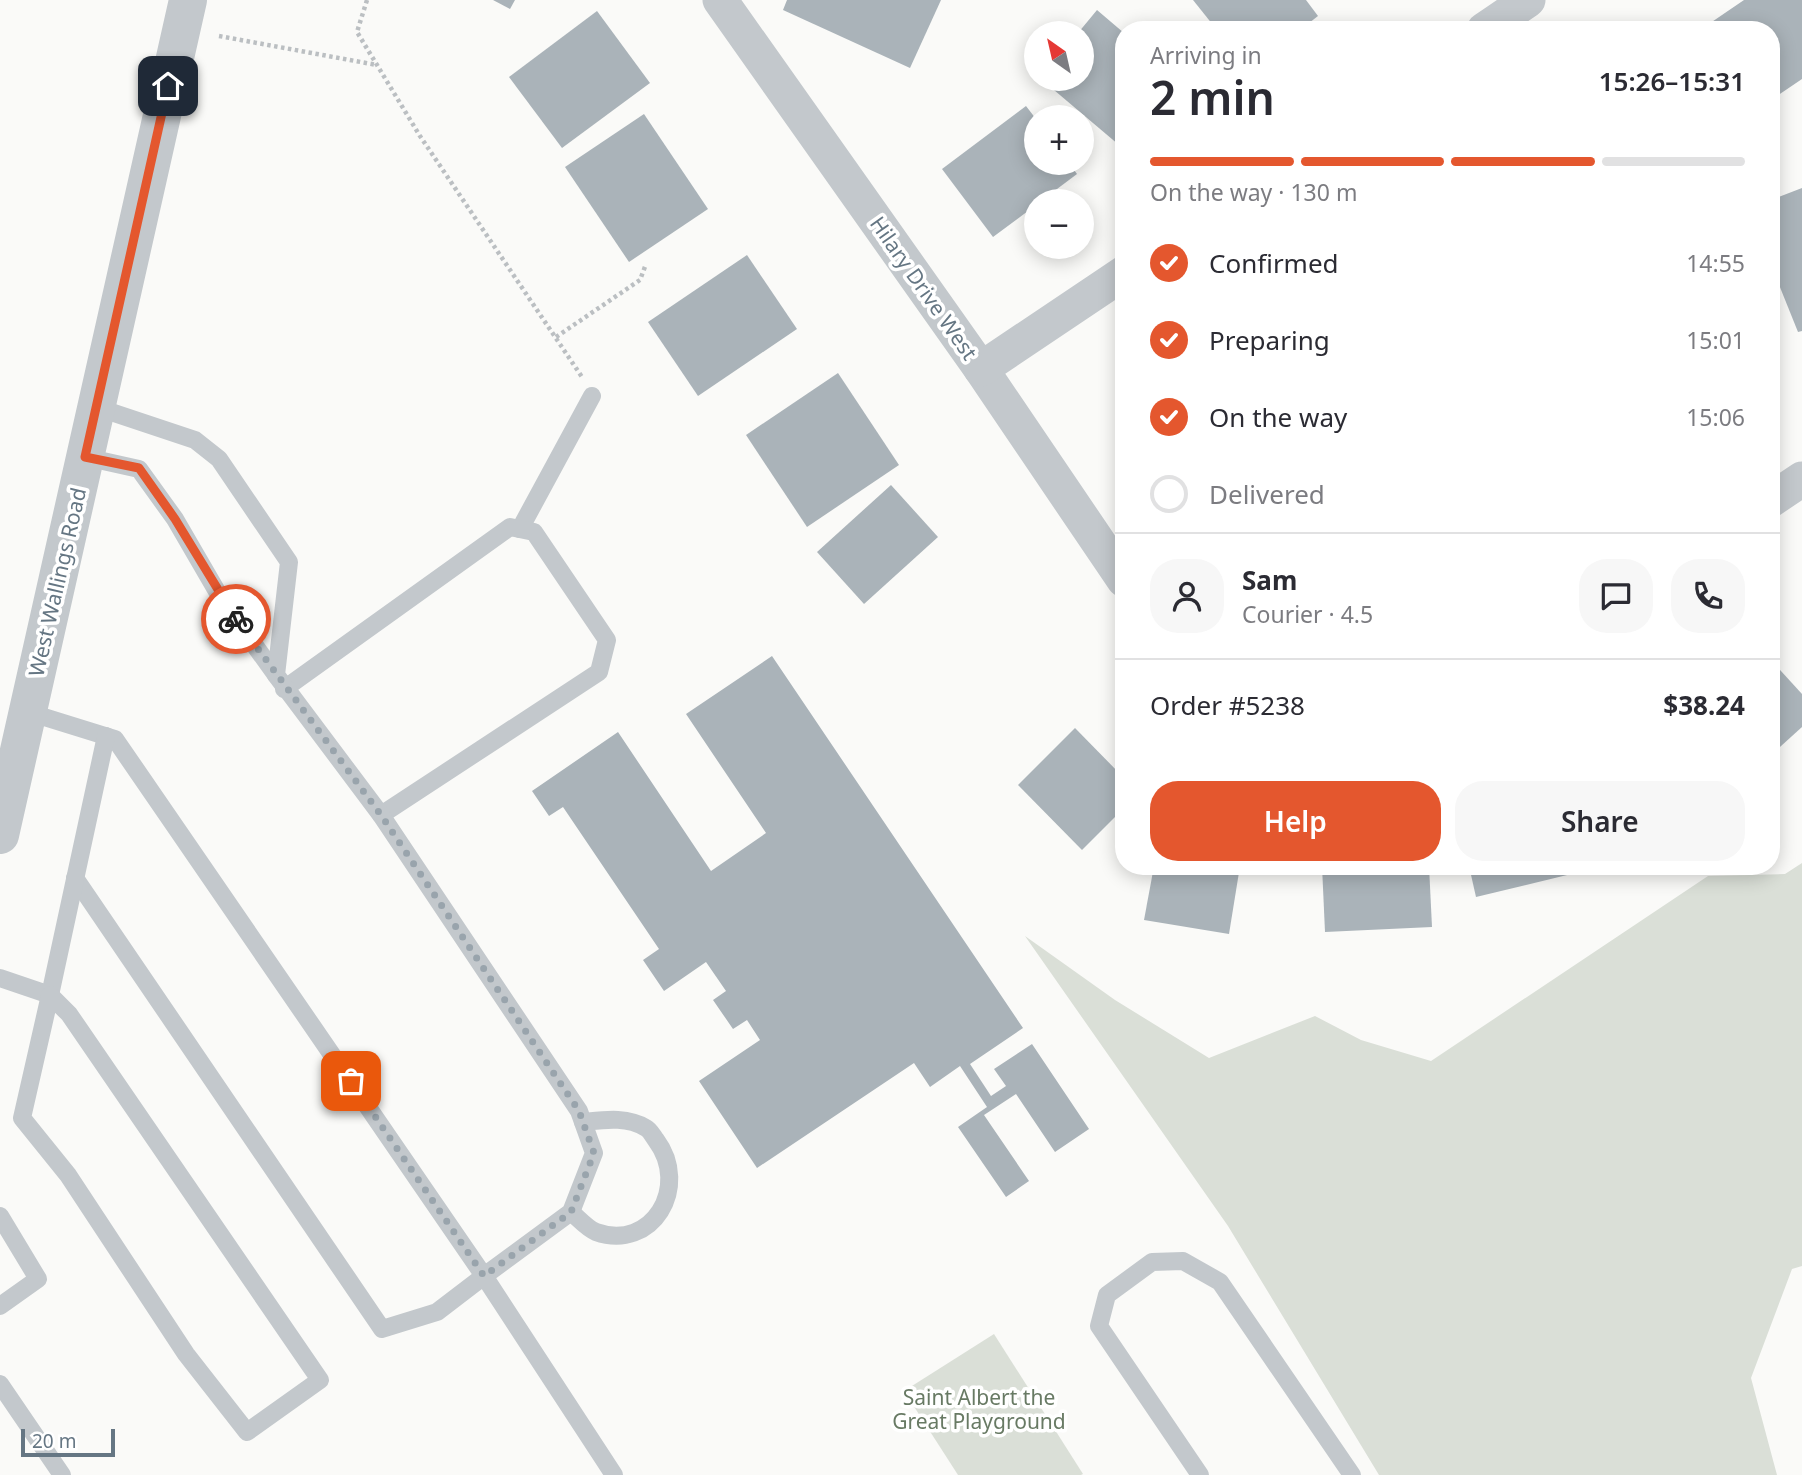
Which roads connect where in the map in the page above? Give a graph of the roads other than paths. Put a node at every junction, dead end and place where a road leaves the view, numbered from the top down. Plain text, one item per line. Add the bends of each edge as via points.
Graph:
1 (188, 0) edge
2 (720, 0) edge
3 (1528, 0) edge
4 (1497, 21) edge
5 (1115, 279) edge
6 (981, 369) junction
7 (592, 396) road end
8 (96, 407) junction
9 (85, 457) junction
10 (1802, 479) edge
11 (1780, 494) edge
12 (520, 529) junction
13 (1115, 567) edge
14 (280, 682) junction
15 (28, 712) junction
16 (106, 736) junction
17 (381, 815) junction
18 (0, 835) edge
19 (75, 878) junction
20 (0, 978) edge
21 (50, 995) junction
22 (583, 1122) junction
23 (571, 1212) junction
24 (0, 1216) edge
25 (484, 1276) junction
26 (0, 1306) edge
27 (0, 1384) edge
28 (62, 1475) edge
29 (614, 1475) edge
30 (1200, 1475) edge
31 (1352, 1475) edge

1 - 8 street, West Wallings Road
2 - 6 street, Hilary Drive West
3 - 4 street
5 - 6 street
6 - 13 street, Hilary Drive West
7 - 12 lane
8 - 9 street, West Wallings Road
8 - 14 lane via 195,440 238,482 289,562
9 - 14 lane via 139,468
9 - 15 street, West Wallings Road
10 - 11 street
12 - 14 lane via 510,527
12 - 17 lane via 534,532 607,640 599,672
14 - 17 lane
15 - 16 lane
15 - 18 street, West Wallings Road
16 - 19 lane
16 - 25 lane via 115,739
17 - 22 lane
19 - 21 lane
19 - 25 lane via 382,1329 437,1312
20 - 21 lane
21 - 21 lane via 22,1118 68,1175 186,1354 247,1432 320,1380 160,1143 69,1014
22 - 23 lane via 594,1153
22 - 23 lane via 616,1119 647,1128 662,1148 672,1176 666,1202 650,1223 622,1237 594,1232
23 - 25 lane
24 - 26 lane via 38,1279
25 - 29 lane
27 - 28 lane
30 - 31 lane via 1099,1326 1107,1295 1152,1262 1183,1261 1220,1282

